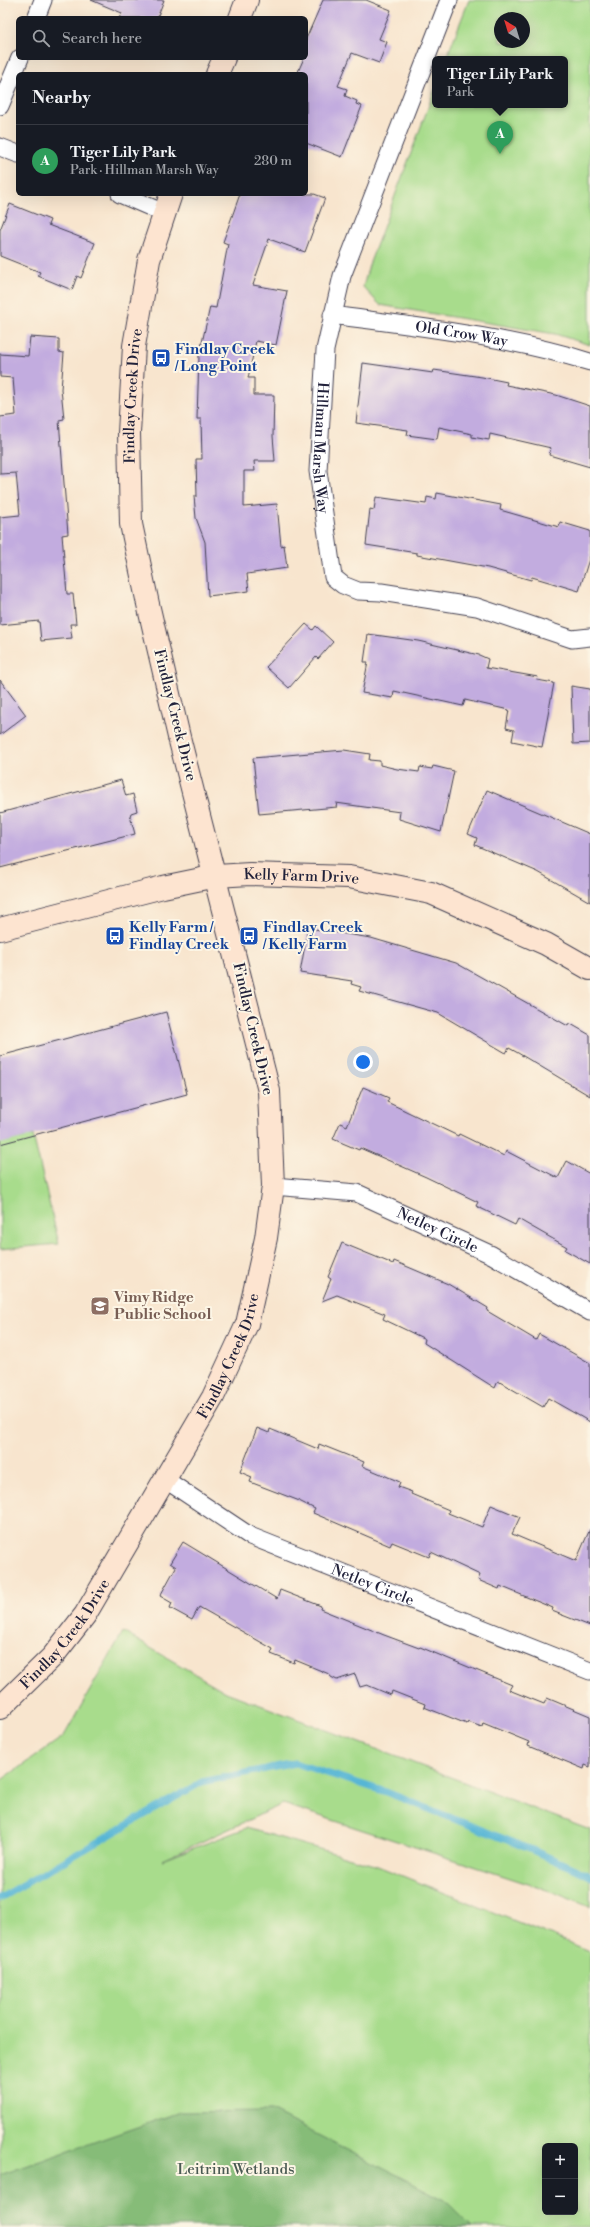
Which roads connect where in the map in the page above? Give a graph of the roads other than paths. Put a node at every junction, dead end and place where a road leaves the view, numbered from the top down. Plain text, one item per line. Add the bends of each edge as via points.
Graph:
1 (44, 0) edge
2 (247, 0) edge
3 (449, 0) edge
4 (37, 16) edge
5 (241, 16) edge
6 (19, 60) edge
7 (223, 60) edge
8 (219, 72) edge
9 (0, 106) edge
10 (0, 147) edge
11 (16, 153) edge
12 (131, 196) edge
13 (168, 203) edge
14 (332, 316) junction
15 (590, 362) edge
16 (590, 637) edge
17 (216, 876) junction
18 (0, 929) edge
19 (590, 969) edge
20 (272, 1186) junction
21 (590, 1312) edge
22 (166, 1480) junction
23 (590, 1671) edge
24 (0, 1708) edge

1 - 4 street
2 - 5 street
3 - 14 street, Hillman Marsh Way via 358,232 342,276
6 - 9 street
7 - 8 street
10 - 11 street
12 - 13 street
13 - 17 street, Findlay Creek Drive via 149,260 134,346 129,433 131,524 179,737
14 - 15 street, Old Crow Way via 453,331 552,350
14 - 16 street, Hillman Marsh Way via 323,370 318,471 333,577 343,585 358,590 477,607 572,639
17 - 18 street, Kelly Farm Drive via 163,886
17 - 19 street, Kelly Farm Drive via 250,874 349,877 413,888 432,893 487,917 546,944
17 - 20 street, Findlay Creek Drive via 269,1091
20 - 21 street, Netley Circle via 357,1193 492,1255
20 - 22 street, Findlay Creek Drive via 266,1238 247,1324 213,1397
22 - 23 street, Netley Circle via 250,1536
22 - 24 street, Findlay Creek Drive via 85,1615 53,1656

